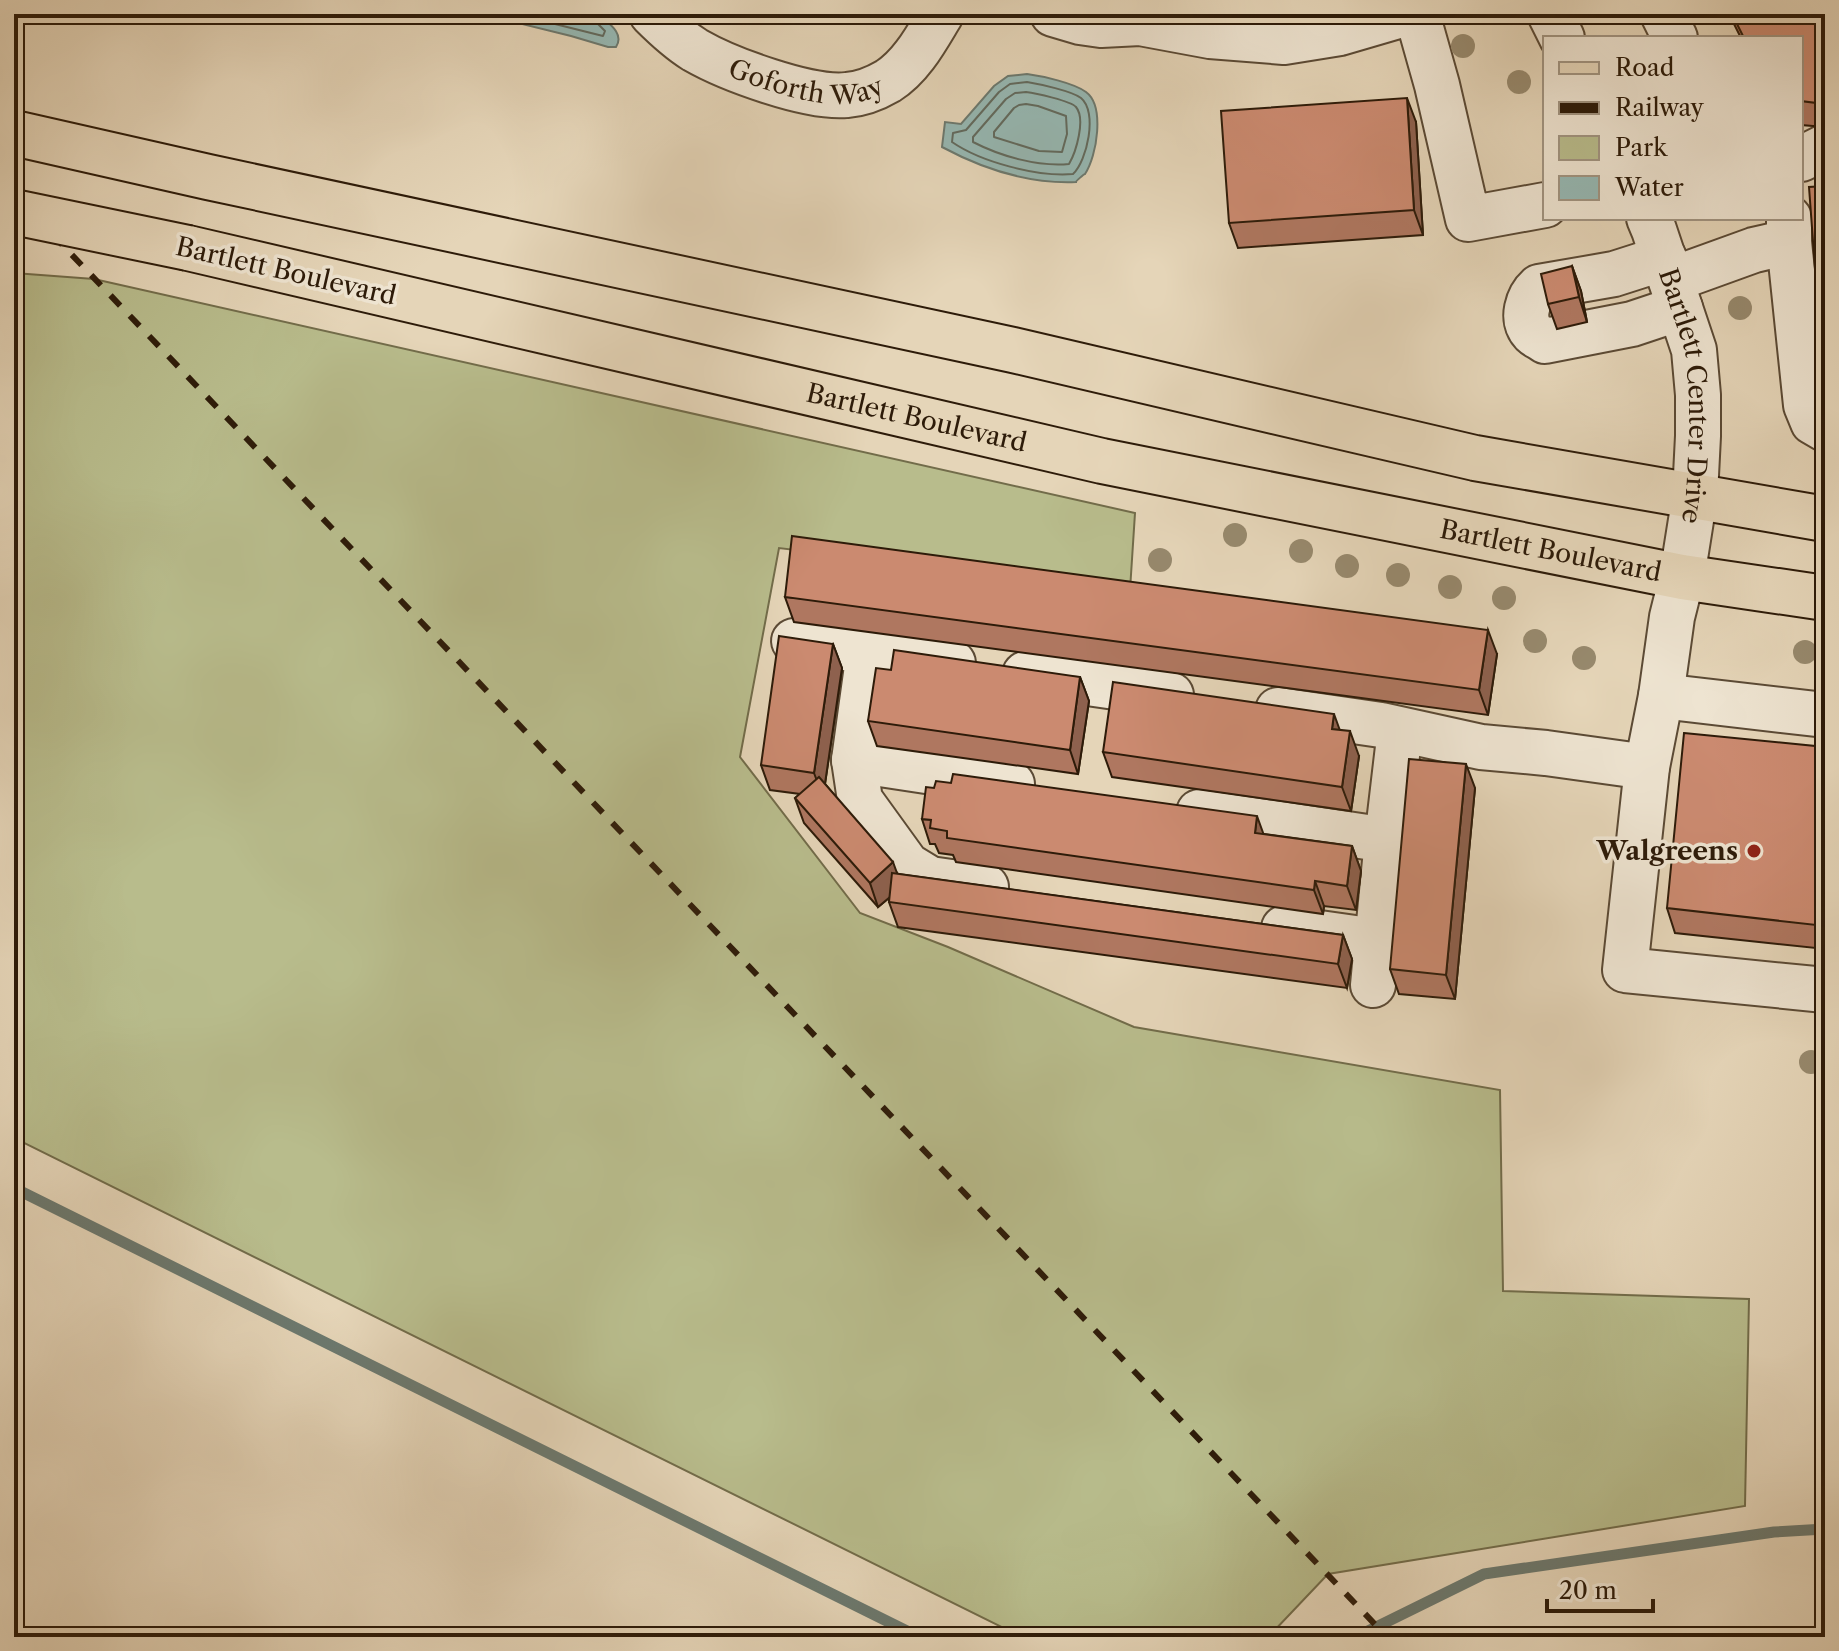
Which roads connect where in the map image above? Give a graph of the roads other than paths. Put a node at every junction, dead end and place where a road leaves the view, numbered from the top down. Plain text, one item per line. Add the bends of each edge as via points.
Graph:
1 (652, 14) edge
2 (941, 14) edge
3 (1053, 14) edge
4 (1405, 14) edge
5 (1417, 14) edge
6 (1550, 14) edge
7 (1663, 14) edge
8 (1136, 19) edge
9 (1561, 36) edge
10 (1674, 36) edge
11 (14, 133) edge
12 (1825, 147) edge
13 (1803, 158) edge
14 (1825, 196) edge
15 (1803, 199) edge
16 (1543, 205) edge
17 (14, 212) edge
18 (1789, 230) edge
19 (1666, 252) edge
20 (1825, 429) edge
21 (1695, 495) junction
22 (1825, 519) edge
23 (1682, 577) junction
24 (1825, 598) edge
25 (794, 641) edge
26 (869, 652) junction
27 (1661, 696) junction
28 (1825, 715) edge
29 (1400, 730) junction
30 (854, 760) junction
31 (1647, 767) junction
32 (1058, 791) edge
33 (1167, 807) edge
34 (1387, 840) junction
35 (1022, 892) edge
36 (1253, 924) edge
37 (1376, 941) junction
38 (1373, 985) dead end
39 (1825, 990) edge

1 - 2 street, Goforth Way via 692,48 728,66 801,90 847,95 891,79 920,49
3 - 8 street via 1101,25
4 - 8 street via 1284,42 1210,36
5 - 16 street via 1468,219
6 - 9 street
7 - 10 street
11 - 21 main road via 1013,350 1475,458
12 - 13 street
14 - 15 street
17 - 23 main road, Bartlett Boulevard, bridge via 1102,461
18 - 19 street via 1754,250
18 - 20 street via 1806,405 1813,422
19 - 21 street, Bartlett Center Drive via 1694,350
21 - 22 main road
21 - 23 street, Bartlett Center Drive
23 - 24 main road, Bartlett Boulevard
23 - 27 street, Bartlett Center Drive
25 - 26 street
26 - 29 street
26 - 30 street
27 - 28 street
27 - 31 street, Bartlett Center Drive
29 - 31 street via 1481,747
29 - 34 street
30 - 32 street
30 - 35 street via 860,800 907,865 930,879
31 - 39 street, Bartlett Center Drive via 1625,970
33 - 34 street
34 - 37 street
36 - 37 street
37 - 38 street

